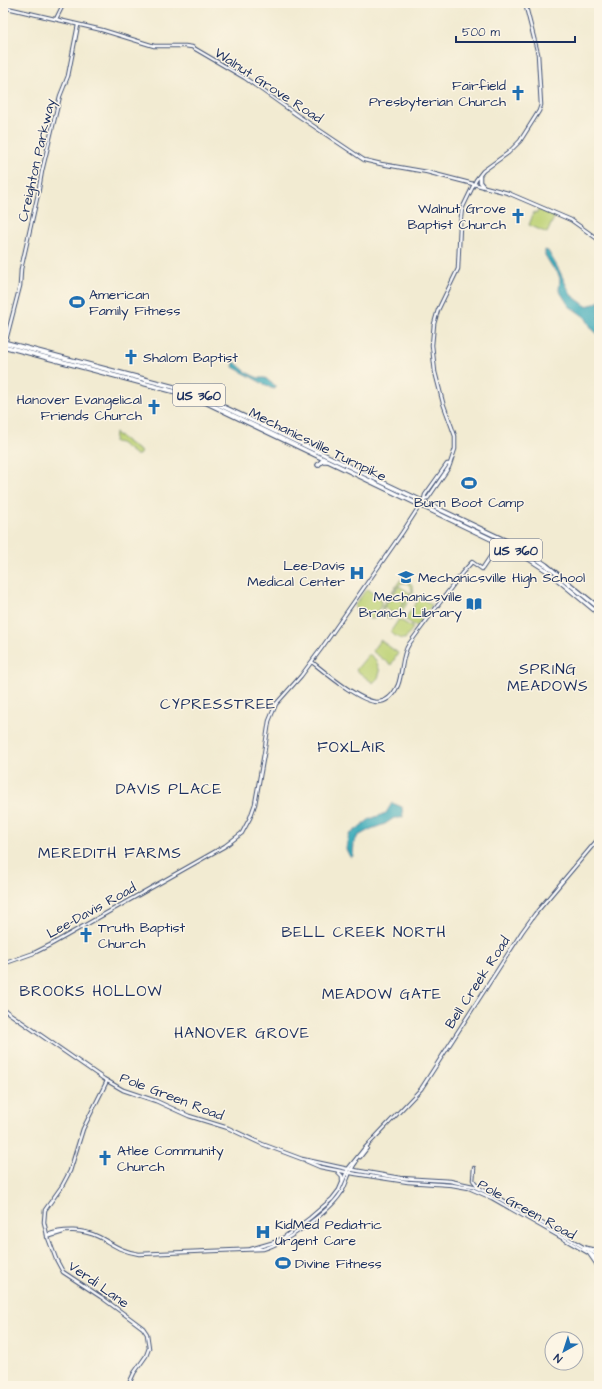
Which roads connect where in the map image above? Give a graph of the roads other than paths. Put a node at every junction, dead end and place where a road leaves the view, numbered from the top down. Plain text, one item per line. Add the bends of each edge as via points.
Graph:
1 (64, 3) edge
2 (525, 3) edge
3 (3, 7) edge
4 (56, 19) junction
5 (78, 25) junction
6 (480, 175) junction
7 (473, 185) junction
8 (485, 187) junction
9 (599, 240) edge
10 (4, 345) edge
11 (330, 461) junction
12 (450, 464) junction
13 (318, 465) dead end
14 (440, 474) junction
15 (437, 485) junction
16 (423, 502) junction
17 (501, 541) junction
18 (599, 608) edge
19 (599, 614) edge
20 (312, 662) junction
21 (599, 838) edge
22 (3, 964) edge
23 (3, 1009) edge
24 (107, 1081) junction
25 (302, 1159) junction
26 (320, 1167) junction
27 (474, 1168) dead end
28 (350, 1169) junction
29 (348, 1173) junction
30 (341, 1185) junction
31 (483, 1190) junction
32 (524, 1213) junction
33 (536, 1223) junction
34 (540, 1223) junction
35 (47, 1236) junction
36 (584, 1248) junction
37 (599, 1248) edge
38 (251, 1249) junction
39 (590, 1254) junction
40 (599, 1256) edge
41 (599, 1259) edge
42 (599, 1272) edge
43 (128, 1386) edge

1 - 4 main road
2 - 6 main road, Lee-Davis Road via 538,54 540,107 520,141
3 - 4 main road, Walnut Grove Road
4 - 5 main road, Walnut Grove Road
5 - 7 main road, Walnut Grove Road via 154,46 192,48 245,78 364,160 426,172
5 - 10 main road, Creighton Parkway via 68,76 42,171 21,269 20,286
6 - 7 main road, Lee-Davis Road
6 - 8 main road via 480,182
7 - 8 main road, Walnut Grove Road
7 - 12 main road, Lee-Davis Road via 460,219 458,269 438,310 432,341 435,372 456,439 455,453
8 - 9 main road, Walnut Grove Road via 515,196 565,217
10 - 11 highway, Mechanicsville Turnpike / US 360 via 194,397
10 - 16 highway, Mechanicsville Turnpike / US 360 via 167,385 197,395
11 - 13 highway
11 - 16 highway, Mechanicsville Turnpike / US 360
12 - 14 main road, Lee-Davis Road via 447,464
12 - 15 main road, Lee-Davis Road
14 - 15 main road
14 - 16 main road, Lee-Davis Road
15 - 16 main road, Lee-Davis Road
16 - 17 highway, Mechanicsville Turnpike / US 360
16 - 20 main road, Lee-Davis Road
17 - 18 highway, Mechanicsville Turnpike / US 360 via 541,561
17 - 19 highway, Mechanicsville Turnpike / US 360 via 542,567
17 - 20 main road via 486,563 477,566 472,562 462,573 408,646 401,677 389,698 379,702 368,699 340,684
20 - 22 main road, Lee-Davis Road via 272,710 255,804 247,826 238,836 189,867 44,948
21 - 28 main road, Bell Creek Road via 525,928 421,1090 374,1138
23 - 24 main road, Pole Green Road
24 - 25 main road, Pole Green Road via 123,1090 228,1128
24 - 35 main road, Verdi Lane via 85,1124 70,1171 45,1210
25 - 26 main road, Pole Green Road
25 - 28 main road, Pole Green Road
26 - 29 main road, Pole Green Road
26 - 30 main road via 341,1174
27 - 31 main road via 474,1182
28 - 29 main road, Bell Creek Road
28 - 31 main road, Pole Green Road via 409,1179 453,1182
29 - 30 main road, Bell Creek Road
29 - 33 main road, Pole Green Road via 464,1187 487,1195
29 - 38 main road, Bell Creek Road via 341,1193 324,1211 286,1240 259,1250
30 - 38 main road, Bell Creek Road via 328,1203 288,1235
31 - 32 main road, Pole Green Road
32 - 33 main road
32 - 34 main road, Pole Green Road
33 - 34 main road
33 - 39 main road, Pole Green Road
34 - 36 main road, Pole Green Road
35 - 38 main road, Bell Creek Road via 59,1231 90,1234 118,1248 139,1254
35 - 43 main road, Verdi Lane via 58,1266 65,1274 146,1331 149,1350
36 - 37 highway
36 - 40 main road, Pole Green Road
39 - 41 main road, Pole Green Road
39 - 42 highway

